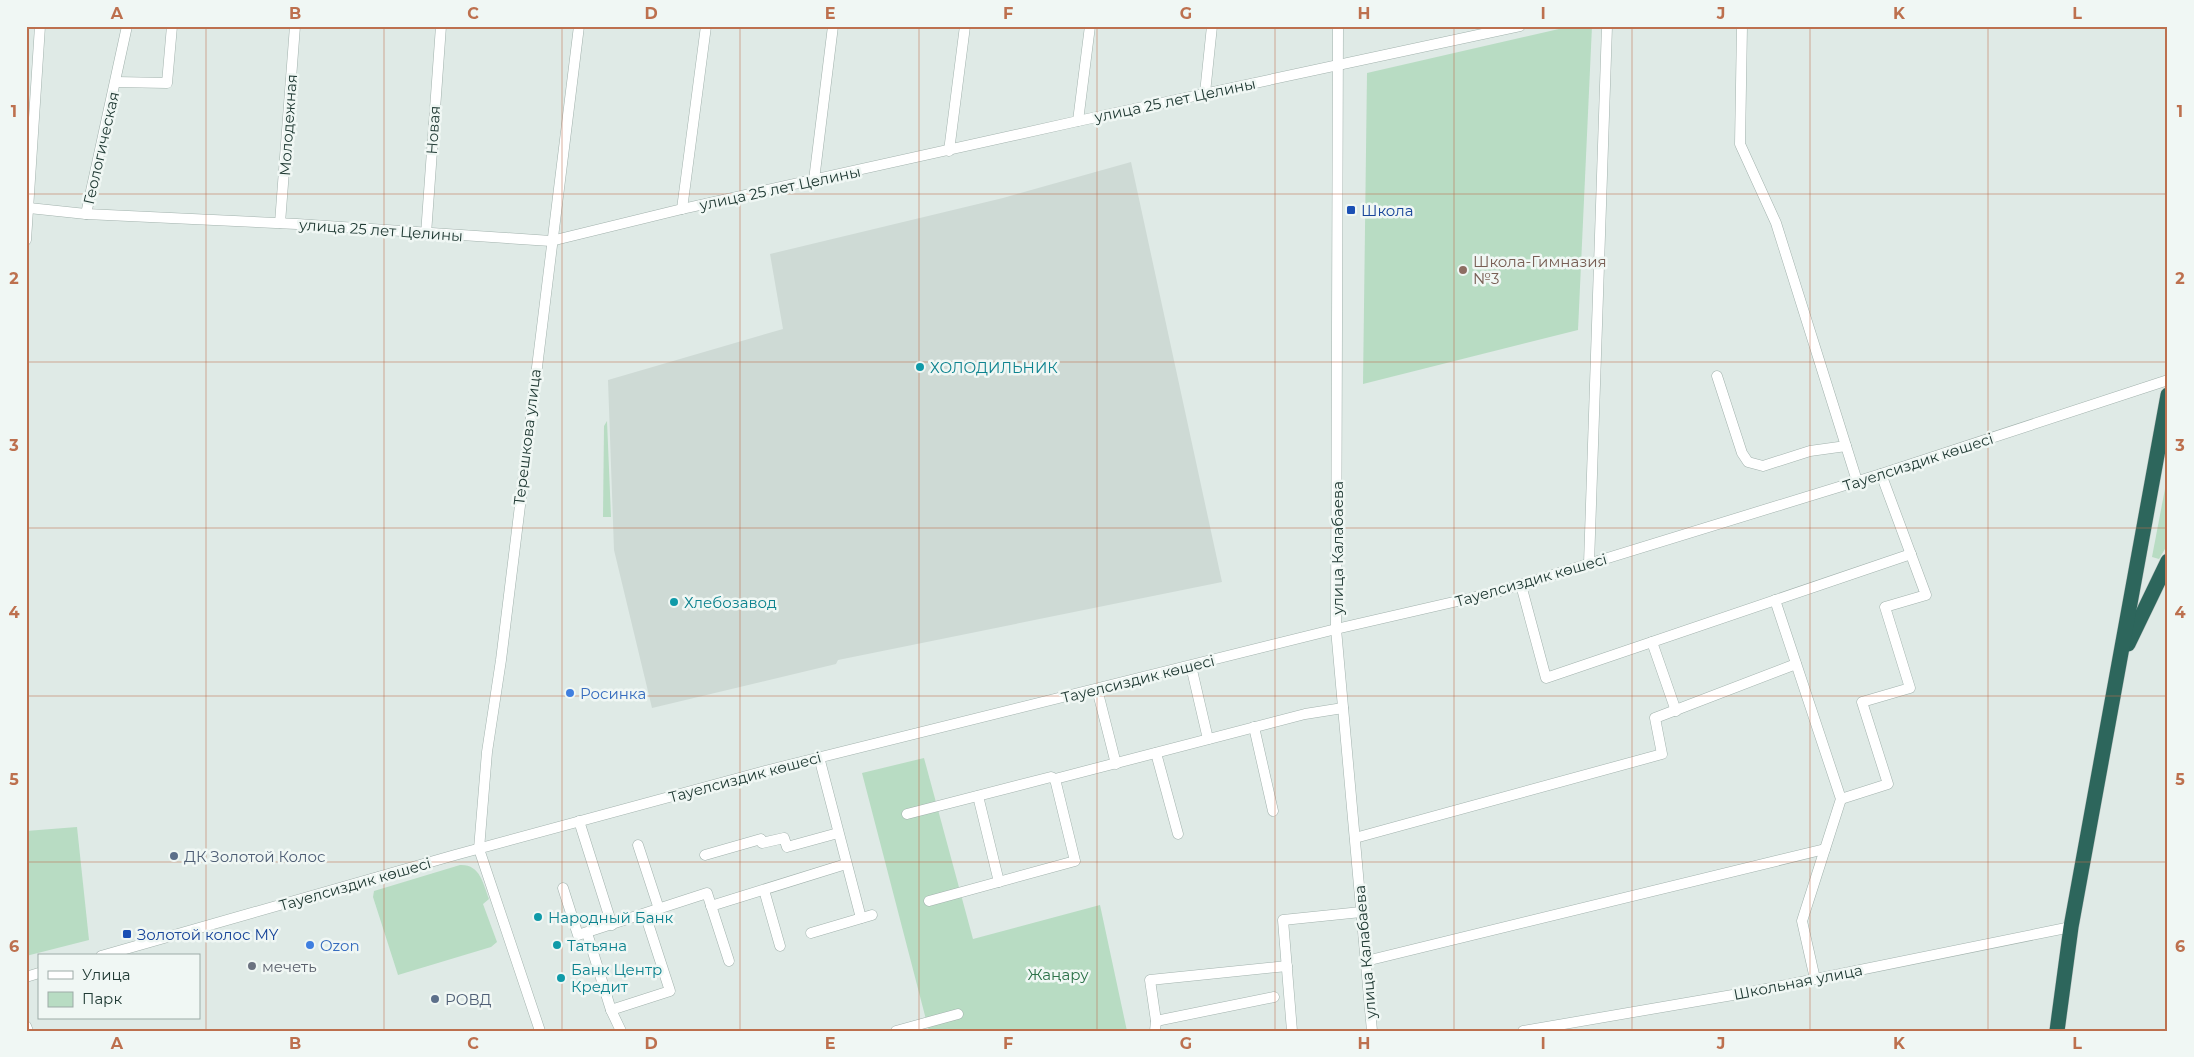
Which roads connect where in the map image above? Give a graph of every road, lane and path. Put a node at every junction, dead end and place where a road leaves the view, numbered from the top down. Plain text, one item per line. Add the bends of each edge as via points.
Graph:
1 (40, 26) edge
2 (127, 26) edge
3 (172, 26) edge
4 (296, 26) edge
5 (441, 26) edge
6 (579, 26) edge
7 (706, 26) edge
8 (833, 26) edge
9 (965, 26) edge
10 (1090, 26) edge
11 (1212, 26) edge
12 (1338, 26) edge
13 (1520, 26) edge
14 (1607, 26) edge
15 (1742, 26) edge
16 (1337, 64) junction
17 (116, 82) junction
18 (1205, 93) junction
19 (1078, 121) junction
20 (949, 150) junction
21 (814, 180) junction
22 (30, 208) junction
23 (682, 209) junction
24 (86, 214) junction
25 (280, 223) junction
26 (426, 234) junction
27 (26, 240) edge
28 (551, 241) junction
29 (1718, 376) dead end
30 (2168, 380) edge
31 (2168, 395) edge
32 (1846, 446) junction
33 (1881, 474) junction
34 (1857, 482) junction
35 (1911, 554) junction
36 (2168, 561) edge
37 (1589, 564) junction
38 (1521, 585) junction
39 (1775, 600) junction
40 (1336, 629) junction
41 (1652, 642) junction
42 (1796, 664) junction
43 (2119, 664) junction
44 (1192, 666) junction
45 (1098, 689) junction
46 (1343, 708) junction
47 (1676, 711) junction
48 (1254, 727) junction
49 (1208, 739) junction
50 (1156, 753) junction
51 (819, 758) junction
52 (1116, 764) junction
53 (1055, 779) junction
54 (978, 796) junction
55 (1841, 799) junction
56 (1273, 810) dead end
57 (907, 814) dead end
58 (579, 822) junction
59 (838, 833) junction
60 (1178, 834) dead end
61 (1355, 838) junction
62 (638, 845) dead end
63 (479, 849) junction
64 (1825, 849) junction
65 (705, 855) dead end
66 (846, 864) junction
67 (999, 882) junction
68 (563, 888) dead end
69 (764, 890) junction
70 (929, 901) dead end
71 (711, 906) junction
72 (659, 909) junction
73 (1361, 912) junction
74 (645, 914) junction
75 (872, 916) dead end
76 (861, 918) junction
77 (612, 925) junction
78 (2071, 927) junction
79 (587, 933) junction
80 (812, 933) dead end
81 (780, 946) dead end
82 (109, 954) edge
83 (728, 961) dead end
84 (1366, 962) junction
85 (1287, 966) junction
86 (38, 973) edge
87 (26, 977) edge
88 (1815, 978) junction
89 (1274, 996) dead end
90 (611, 1010) junction
91 (958, 1014) dead end
92 (26, 1026) edge
93 (1155, 1026) edge
94 (617, 1030) edge
95 (28, 1031) edge
96 (540, 1031) edge
97 (896, 1031) edge
98 (1292, 1031) edge
99 (1372, 1031) edge
100 (1523, 1031) edge
101 (2057, 1031) edge

1 - 22 street
2 - 17 street, Геологическая
3 - 17 street, Геологическая via 167,83
4 - 25 street, Молодежная
5 - 26 street, Новая
6 - 28 street, Терешкова улица
7 - 23 street
8 - 21 street
9 - 20 street
10 - 19 street
11 - 18 street
12 - 16 street, улица Калабаева
13 - 16 street, улица 25 лет Целины
14 - 37 street
15 - 32 street via 1740,144 1776,223
16 - 18 street, улица 25 лет Целины
16 - 40 street, улица Калабаева
17 - 24 street, Геологическая
18 - 19 street, улица 25 лет Целины
19 - 20 street, улица 25 лет Целины
20 - 21 street, улица 25 лет Целины
21 - 23 street, улица 25 лет Целины
22 - 24 street, улица 25 лет Целины
22 - 27 street
23 - 28 street, улица 25 лет Целины
24 - 25 street, улица 25 лет Целины
25 - 26 street, улица 25 лет Целины
26 - 28 street, улица 25 лет Целины
28 - 63 street, Терешкова улица via 487,752
29 - 32 street via 1742,453 1748,462 1763,466 1810,451
30 - 33 street, Тауелсиздик көшесі
31 - 43 highway
32 - 34 street
33 - 34 street, Тауелсиздик көшесі
33 - 35 street
34 - 37 street, Тауелсиздик көшесі
35 - 39 street
35 - 55 street via 1926,596 1885,607 1910,688 1862,702 1888,784
36 - 43 highway
37 - 38 street, Тауелсиздик көшесі
38 - 40 street, Тауелсиздик көшесі
38 - 41 street via 1546,678
39 - 41 street
39 - 42 street
40 - 44 street, Тауелсиздик көшесі
40 - 46 street, улица Калабаева
41 - 47 street
42 - 47 street
42 - 55 street
43 - 78 highway
44 - 45 street, Тауелсиздик көшесі
44 - 49 street
45 - 51 street, Тауелсиздик көшесі
45 - 52 street
46 - 48 street
46 - 61 street, улица Калабаева
47 - 61 street via 1655,718 1662,754
48 - 49 street
48 - 56 street
49 - 50 street
50 - 52 street
50 - 60 street
51 - 58 street, Тауелсиздик көшесі
51 - 59 street
52 - 53 street
53 - 54 street via 1051,777
53 - 67 street via 1075,861
54 - 57 street
54 - 67 street
55 - 64 street
58 - 63 street, Тауелсиздик көшесі
58 - 77 street
59 - 65 street via 787,847 784,838 762,843 761,839
59 - 66 street
61 - 73 street, улица Калабаева
62 - 72 street
63 - 82 street, Тауелсиздик көшесі
63 - 96 street
64 - 84 street
64 - 88 street via 1802,921
66 - 69 street
66 - 76 street
67 - 70 street
68 - 79 street via 578,935
69 - 71 street
69 - 81 street
71 - 72 street via 707,893
71 - 83 street
72 - 74 street
73 - 84 street, улица Калабаева
73 - 85 street via 1283,920
74 - 77 street
74 - 90 street via 670,991
75 - 76 street
76 - 80 street
77 - 79 street
78 - 88 street, Школьная улица
78 - 101 highway
79 - 90 street
84 - 99 street, улица Калабаева
85 - 93 street via 1150,980
85 - 98 street
86 - 87 street
88 - 100 street, Школьная улица
89 - 93 street
90 - 94 street
91 - 97 street
92 - 95 street

